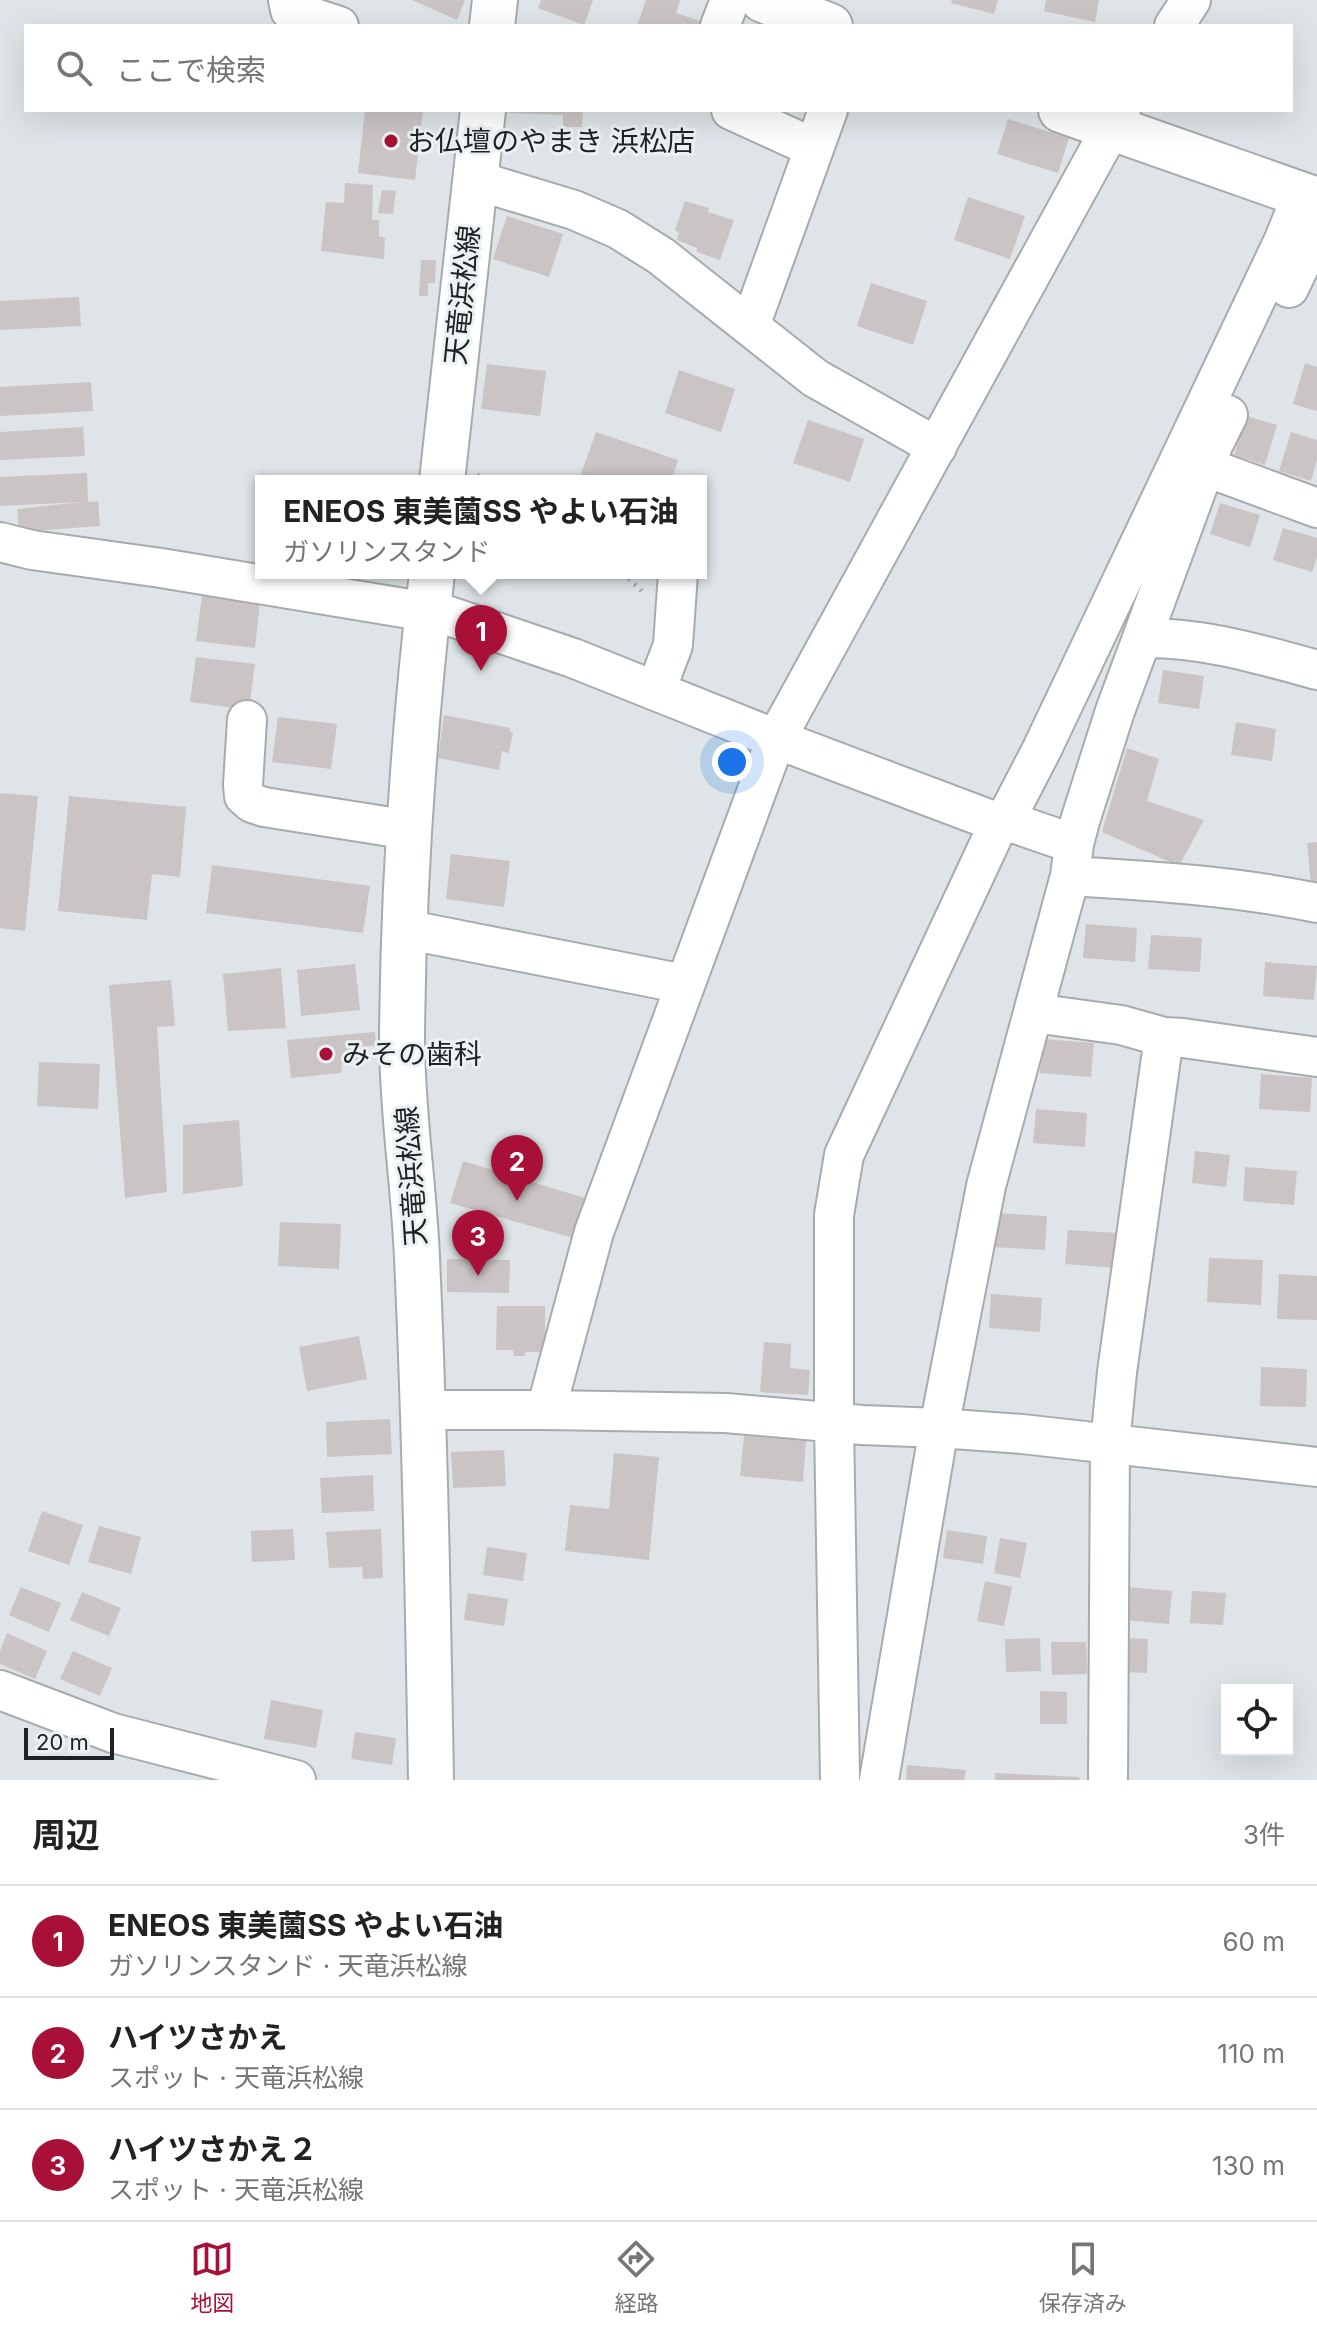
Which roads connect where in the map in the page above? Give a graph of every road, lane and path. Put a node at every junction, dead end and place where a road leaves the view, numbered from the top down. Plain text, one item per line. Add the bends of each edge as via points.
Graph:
1 (288, 0) edge
2 (495, 0) edge
3 (730, 0) edge
4 (763, 0) edge
5 (1191, 0) edge
6 (333, 24) edge
7 (492, 24) edge
8 (721, 24) edge
9 (825, 24) edge
10 (1175, 24) edge
11 (483, 112) edge
12 (735, 112) edge
13 (827, 112) edge
14 (1073, 112) edge
15 (1115, 119) edge
16 (814, 148) junction
17 (475, 180) junction
18 (1312, 208) edge
19 (750, 326) junction
20 (937, 447) junction
21 (1206, 467) junction
22 (443, 475) edge
23 (1317, 508) edge
24 (0, 542) edge
25 (255, 574) edge
26 (307, 579) edge
27 (678, 579) edge
28 (430, 592) edge
29 (1142, 638) junction
30 (1317, 670) edge
31 (656, 690) junction
32 (247, 720) dead end
33 (776, 739) junction
34 (999, 823) junction
35 (410, 830) junction
36 (1072, 860) junction
37 (1317, 903) edge
38 (404, 929) junction
39 (684, 984) junction
40 (1034, 1013) junction
41 (1164, 1037) junction
42 (1317, 1057) edge
43 (424, 1410) junction
44 (546, 1410) junction
45 (834, 1423) junction
46 (939, 1428) junction
47 (1110, 1444) junction
48 (1317, 1467) edge
49 (0, 1690) edge
50 (296, 1780) edge
51 (431, 1780) edge
52 (840, 1780) edge
53 (879, 1780) edge
54 (1108, 1780) edge

1 - 6 street via 290,10
2 - 7 main road
3 - 8 street
4 - 9 main road
5 - 10 street
11 - 17 main road, 天竜浜松線
12 - 16 street
13 - 16 street
14 - 15 main road
15 - 18 main road
15 - 20 street
16 - 19 street
17 - 19 street via 618,229
17 - 22 main road, 天竜浜松線
18 - 21 street
18 - 34 street via 1283,242 1042,749
19 - 20 street via 823,383
20 - 33 street
21 - 23 street
21 - 29 street
24 - 25 street via 32,550
26 - 28 street
27 - 31 street via 673,645
28 - 31 street via 504,634
28 - 35 main road, 天竜浜松線
29 - 30 street via 1228,646
29 - 36 street
31 - 33 street
32 - 35 street via 243,785 244,796 252,803
33 - 34 street
33 - 39 street
34 - 36 street via 1013,823
34 - 45 street via 844,1155 835,1203
35 - 38 main road, 天竜浜松線
36 - 37 street via 1142,880
36 - 40 street
38 - 39 street
38 - 43 main road, 天竜浜松線 via 402,1043
39 - 44 street via 594,1232
40 - 41 street
40 - 46 street via 986,1186
41 - 42 street
41 - 47 street
43 - 44 street
43 - 51 main road, 天竜浜松線
44 - 45 street via 726,1413
45 - 46 street
45 - 52 street
46 - 47 street
46 - 53 street
47 - 48 street
47 - 54 street
49 - 50 street via 113,1733

